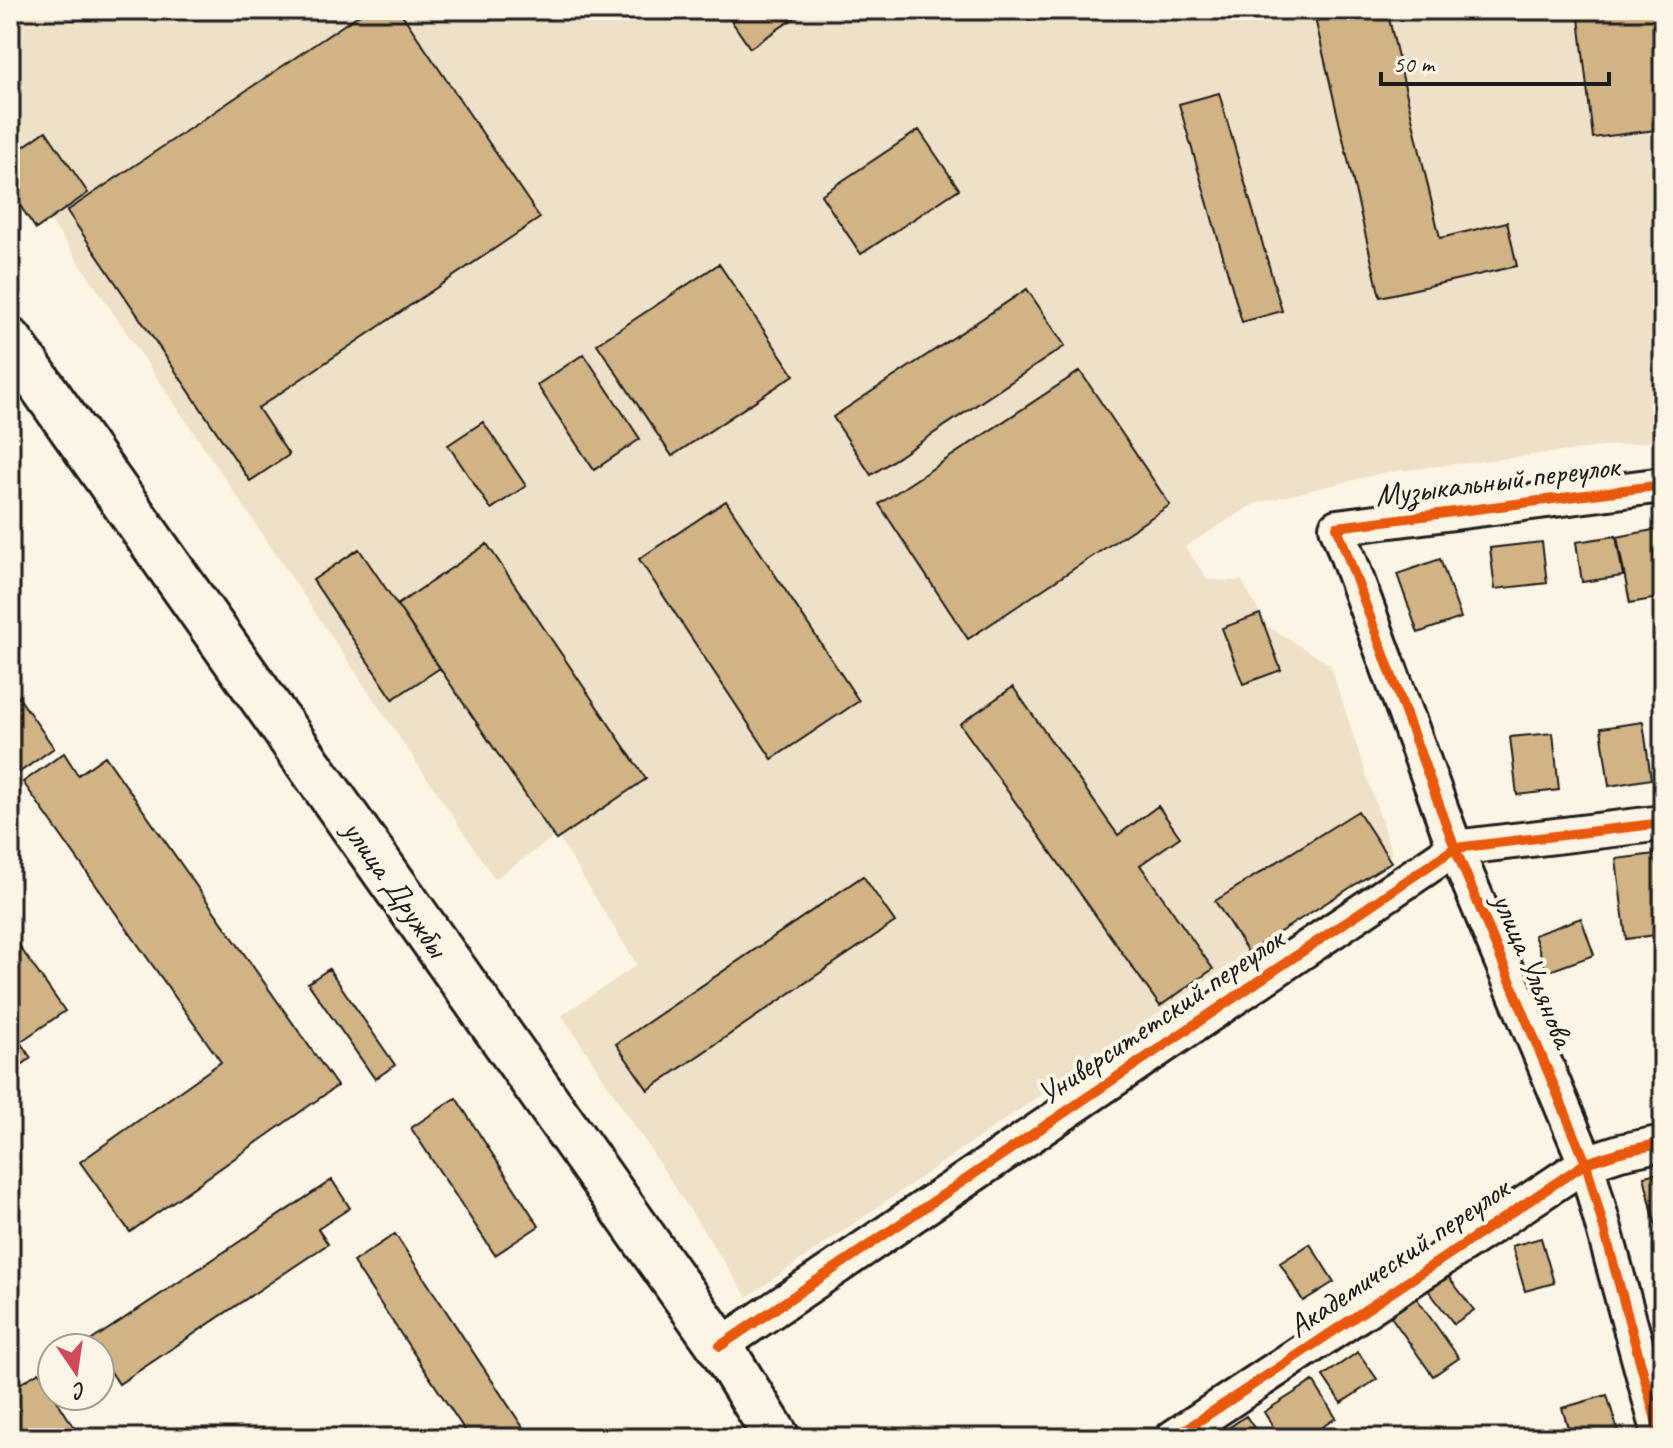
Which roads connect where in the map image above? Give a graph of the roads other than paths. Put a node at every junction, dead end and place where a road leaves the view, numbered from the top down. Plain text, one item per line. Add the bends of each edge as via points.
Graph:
1 (10, 341) edge
2 (1663, 485) edge
3 (1337, 527) joint
4 (1663, 823) edge
5 (1455, 848) junction
6 (1663, 1143) edge
7 (1586, 1163) junction
8 (720, 1346) junction
9 (777, 1438) edge
10 (1173, 1438) edge
11 (1661, 1438) edge

1 - 8 main road, улица Дружбы
2 - 3 street, Музыкальный переулок
3 - 5 street, улица Ульянова
4 - 5 street, Университетский переулок
5 - 7 street, улица Ульянова
5 - 8 street, Университетский переулок
6 - 7 street, Академический переулок
7 - 10 street, Академический переулок
7 - 11 street, улица Ульянова
8 - 9 main road, улица Дружбы

